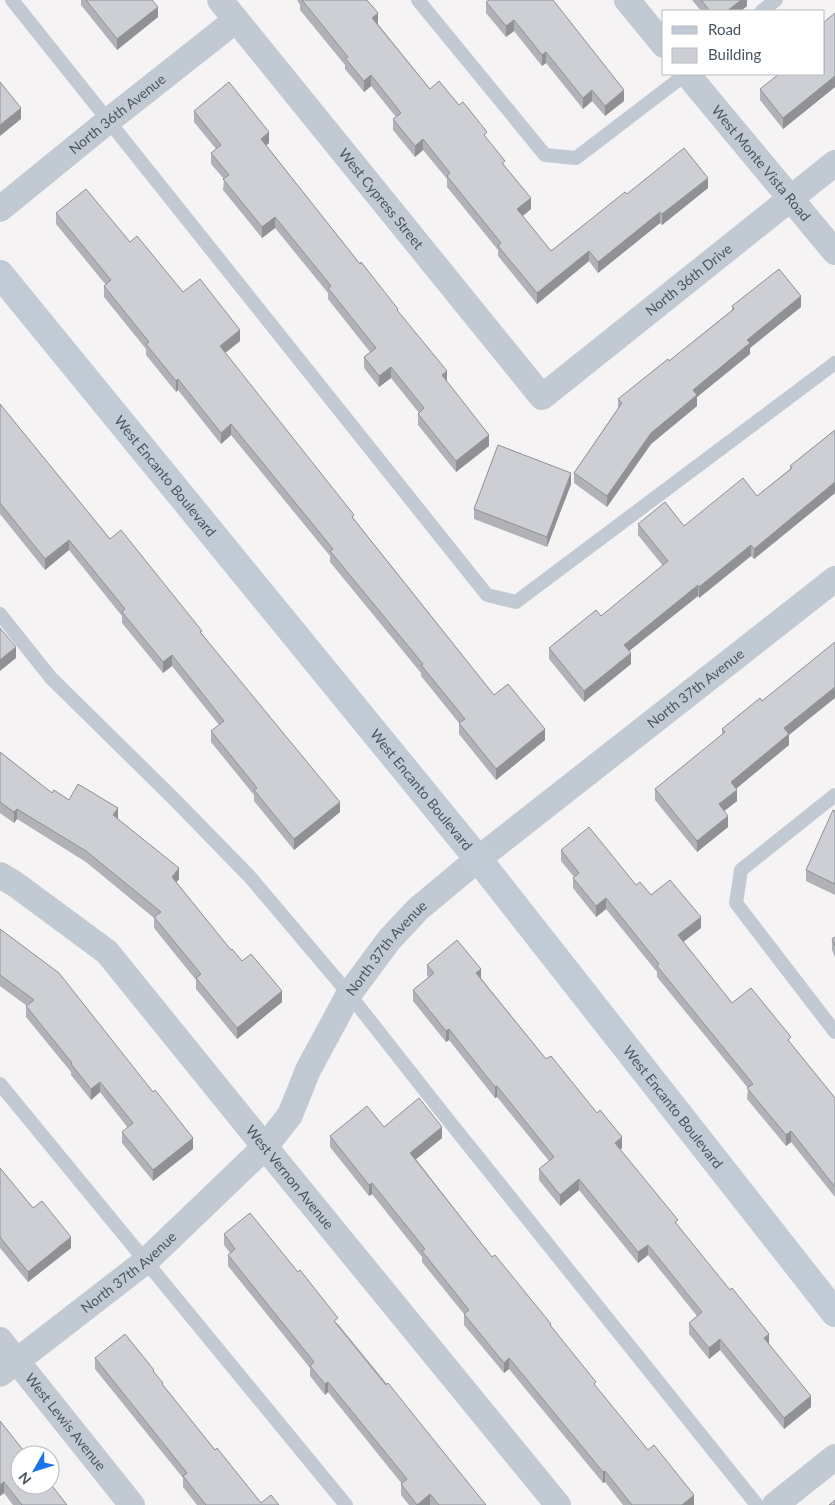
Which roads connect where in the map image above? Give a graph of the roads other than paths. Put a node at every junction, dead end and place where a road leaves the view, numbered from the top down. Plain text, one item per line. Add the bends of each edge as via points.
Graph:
1 (12, 0) edge
2 (220, 0) edge
3 (418, 0) edge
4 (627, 0) edge
5 (776, 0) edge
6 (763, 10) edge
7 (236, 20) junction
8 (662, 44) edge
9 (685, 75) edge
10 (687, 75) edge
11 (108, 121) junction
12 (835, 163) edge
13 (791, 199) junction
14 (0, 209) edge
15 (835, 252) edge
16 (0, 274) edge
17 (835, 363) edge
18 (542, 397) joint
19 (835, 579) edge
20 (0, 614) edge
21 (835, 795) edge
22 (478, 859) junction
23 (0, 875) edge
24 (349, 994) junction
25 (835, 1032) edge
26 (0, 1084) edge
27 (265, 1148) junction
28 (146, 1261) junction
29 (835, 1313) edge
30 (0, 1340) edge
31 (8, 1367) edge
32 (835, 1457) edge
33 (132, 1505) edge
34 (346, 1505) edge
35 (558, 1505) edge
36 (757, 1505) edge
37 (775, 1505) edge

1 - 11 lane
2 - 7 street, West Cypress Street
3 - 9 lane via 545,155 576,158
4 - 8 street
5 - 6 lane
7 - 11 street, North 36th Avenue
7 - 18 street, West Cypress Street
10 - 13 street, West Monte Vista Road
11 - 14 street, North 36th Avenue
11 - 17 lane via 487,595 516,602
12 - 13 street, North 36th Drive
13 - 15 street, West Monte Vista Road
13 - 18 street, North 36th Drive
16 - 22 street, West Encanto Boulevard
19 - 22 street, North 37th Avenue
20 - 24 lane via 51,678 250,877
21 - 25 lane via 740,870 736,904
22 - 24 street, North 37th Avenue via 406,921
22 - 29 street, West Encanto Boulevard
23 - 27 street, West Vernon Avenue via 107,952
24 - 27 street, North 37th Avenue via 308,1070 290,1114
24 - 36 lane
26 - 28 lane
27 - 28 street, North 37th Avenue
27 - 35 street, West Vernon Avenue
28 - 31 street, North 37th Avenue
28 - 34 lane
30 - 31 street, West Lewis Avenue
31 - 33 street, West Lewis Avenue
32 - 37 street

